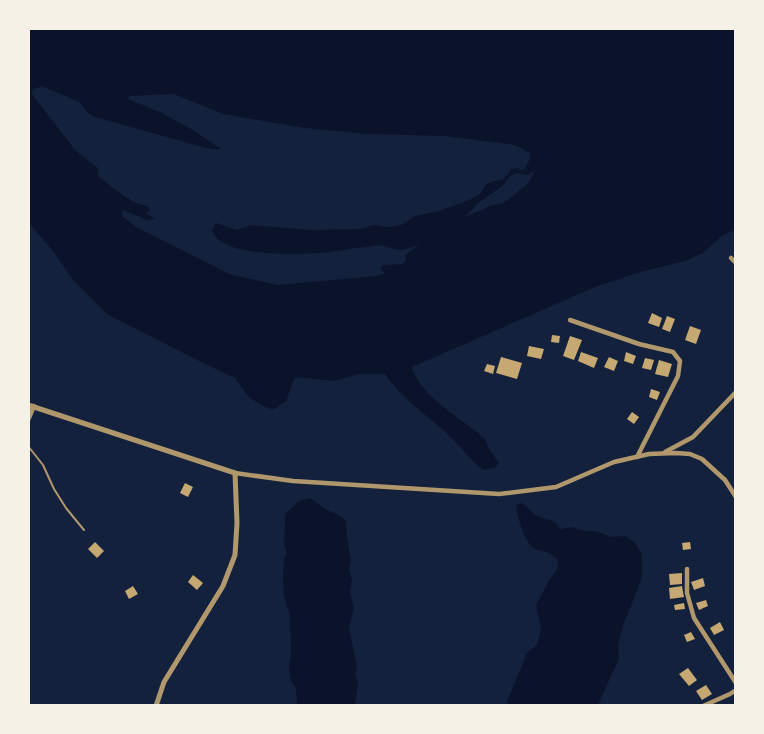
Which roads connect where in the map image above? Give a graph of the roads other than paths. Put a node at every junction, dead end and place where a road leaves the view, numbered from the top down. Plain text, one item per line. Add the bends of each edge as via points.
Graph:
1 (731, 258) dead end
2 (735, 263) edge
3 (570, 320) dead end
4 (735, 392) edge
5 (31, 406) edge
6 (28, 420) edge
7 (28, 446) edge
8 (663, 453) junction
9 (636, 457) junction
10 (235, 473) junction
11 (735, 497) edge
12 (84, 530) dead end
13 (687, 569) dead end
14 (735, 683) edge
15 (735, 690) edge
16 (730, 694) junction
17 (735, 702) edge
18 (156, 705) edge
19 (703, 705) edge

1 - 2 street
3 - 9 street via 673,352 680,361 678,376
4 - 8 street via 694,436
5 - 6 street
5 - 10 street
7 - 12 lane
8 - 9 street
8 - 11 street via 690,454 702,459 725,480
9 - 10 street via 614,462 556,487 500,494 293,481
10 - 18 street via 235,555 223,586 164,682
13 - 14 street via 687,593 694,618
15 - 16 street
16 - 17 street
16 - 19 street

